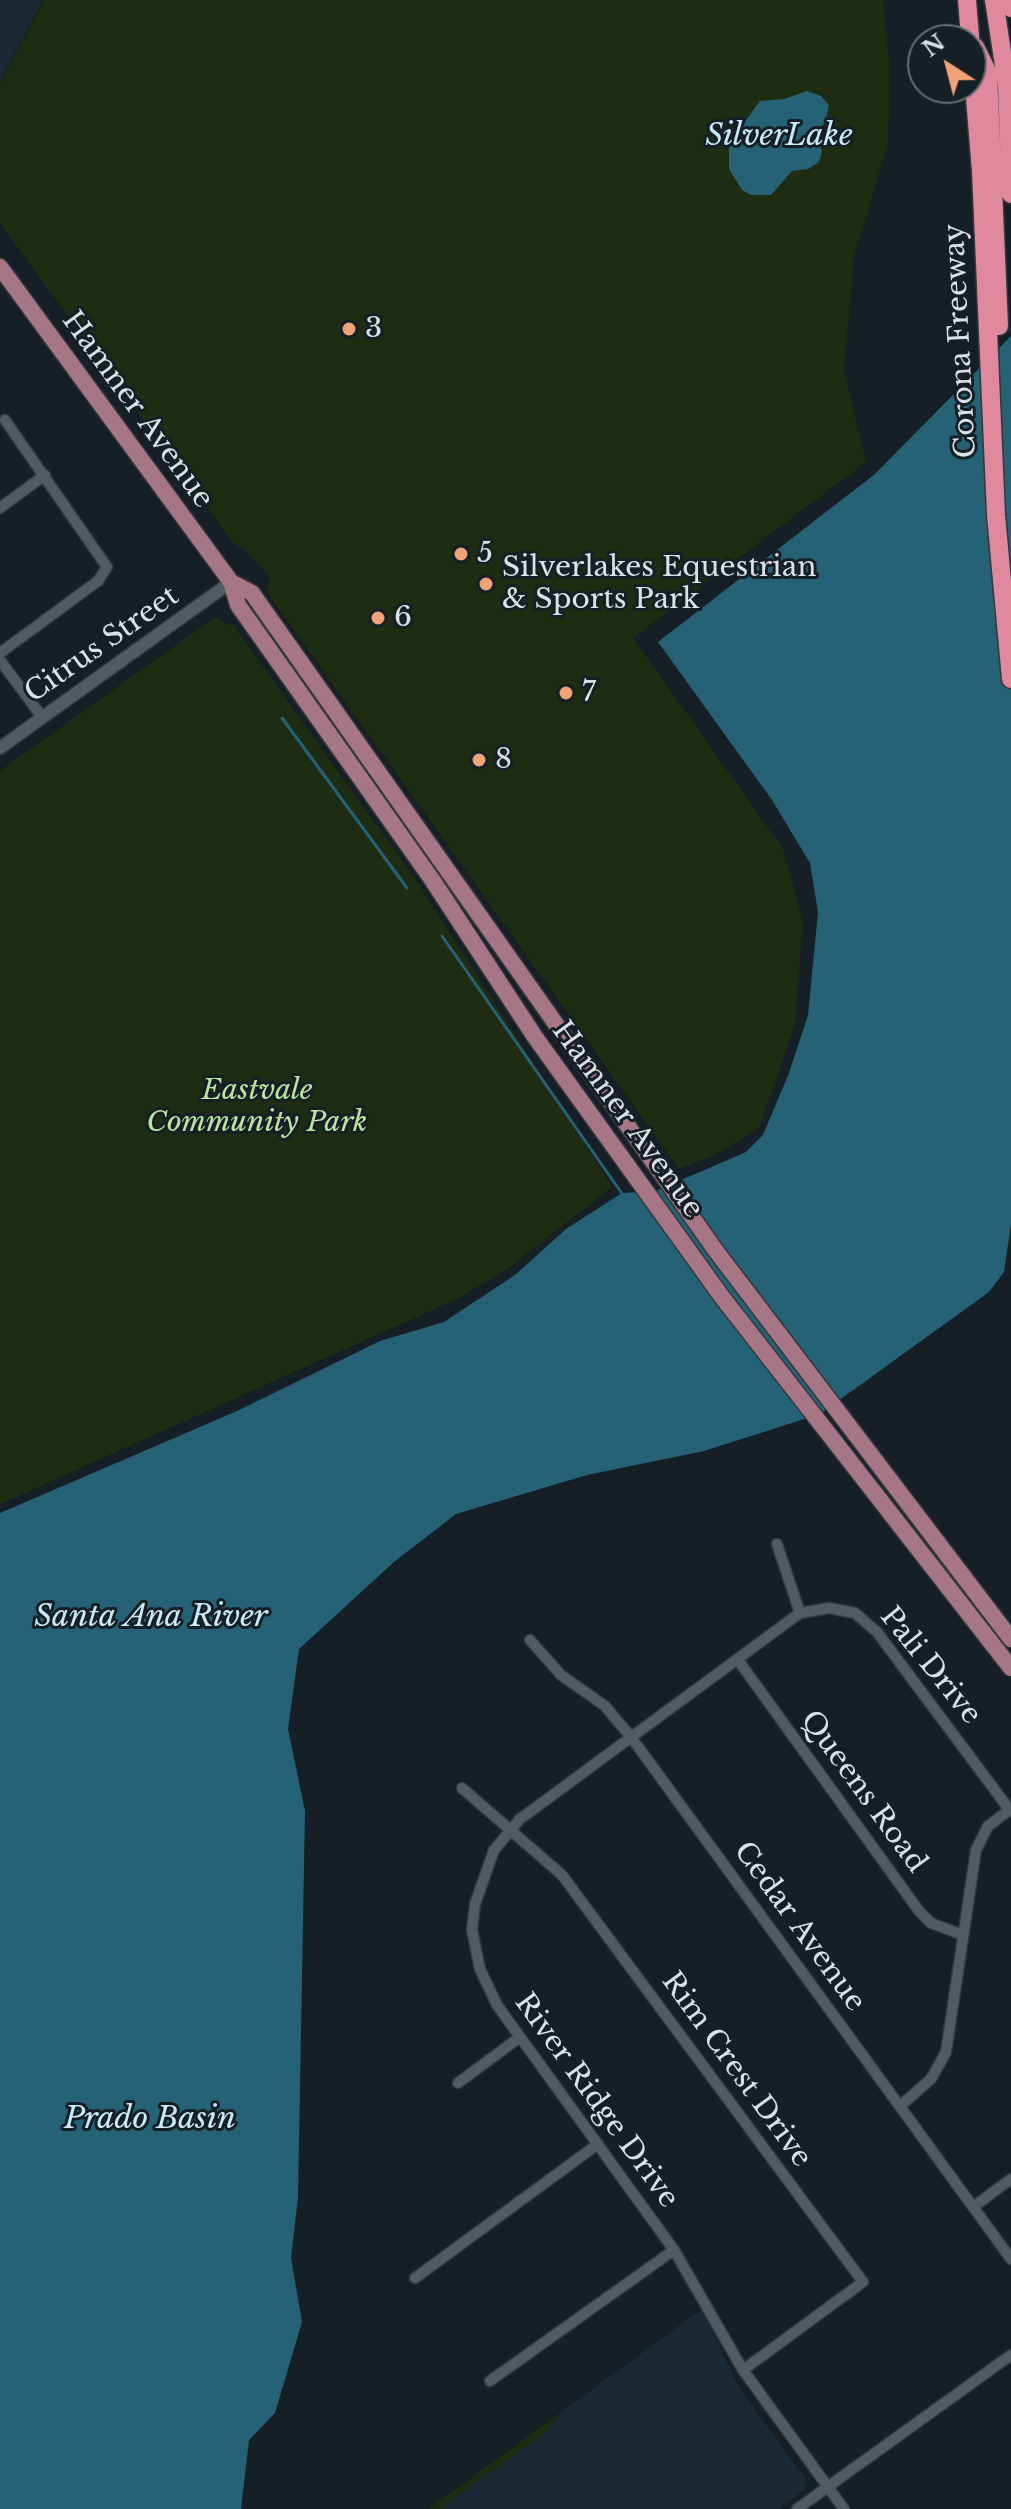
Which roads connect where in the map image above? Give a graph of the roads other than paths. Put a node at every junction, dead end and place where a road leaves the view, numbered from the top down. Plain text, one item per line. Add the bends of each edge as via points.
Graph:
1 (967, 0) edge
2 (994, 0) edge
3 (1010, 0) edge
4 (1011, 8) edge
5 (1011, 194) edge
6 (0, 267) edge
7 (993, 311) junction
8 (5, 420) dead end
9 (45, 475) junction
10 (0, 508) edge
11 (1011, 545) edge
12 (231, 582) junction
13 (0, 653) edge
14 (0, 660) edge
15 (1011, 679) edge
16 (42, 717) junction
17 (0, 748) edge
18 (777, 1544) dead end
19 (800, 1613) junction
20 (1011, 1639) edge
21 (530, 1640) dead end
22 (738, 1660) junction
23 (1011, 1668) edge
24 (631, 1737) junction
25 (462, 1788) dead end
26 (1010, 1809) edge
27 (510, 1830) junction
28 (963, 1935) junction
29 (520, 2037) junction
30 (458, 2083) dead end
31 (900, 2106) junction
32 (598, 2144) junction
33 (1011, 2179) edge
34 (973, 2207) junction
35 (674, 2250) junction
36 (1011, 2259) edge
37 (415, 2278) dead end
38 (1011, 2355) edge
39 (743, 2370) junction
40 (490, 2381) dead end
41 (828, 2487) junction
42 (797, 2509) edge
43 (844, 2509) edge

1 - 7 highway, Corona Freeway
2 - 5 highway via 1007,85
3 - 4 highway
6 - 12 main road, Hamner Avenue
7 - 11 highway
7 - 15 highway, Corona Freeway via 996,515
8 - 9 street
9 - 10 street
9 - 13 street via 107,567 98,581
12 - 16 street, Citrus Street
12 - 20 main road, Hamner Avenue via 252,593 716,1251
12 - 23 main road, Hamner Avenue via 238,605 433,881 535,1037 722,1297
14 - 16 street
16 - 17 street, Citrus Street
18 - 19 street
19 - 22 street
19 - 26 street, Pali Drive via 829,1608 867,1621
21 - 24 street, Cedar Avenue via 561,1675 605,1706
22 - 24 street
22 - 28 street, Queens Road via 919,1911 931,1923
24 - 27 street, River Ridge Drive
24 - 31 street, Cedar Avenue
25 - 27 street, Rim Crest Drive
26 - 28 street via 988,1826 976,1850
27 - 29 street, River Ridge Drive via 482,1877 472,1930 480,1969
27 - 39 street, Rim Crest Drive via 562,1875 863,2282
28 - 31 street via 946,2052 931,2079
29 - 30 street
29 - 32 street, River Ridge Drive
31 - 34 street, Cedar Avenue
32 - 35 street, River Ridge Drive
32 - 37 street
33 - 34 street
34 - 36 street, Cedar Avenue
35 - 39 street, River Ridge Drive
35 - 40 street
38 - 41 street
39 - 41 street, River Ridge Drive
41 - 42 street
41 - 43 street, River Ridge Drive

